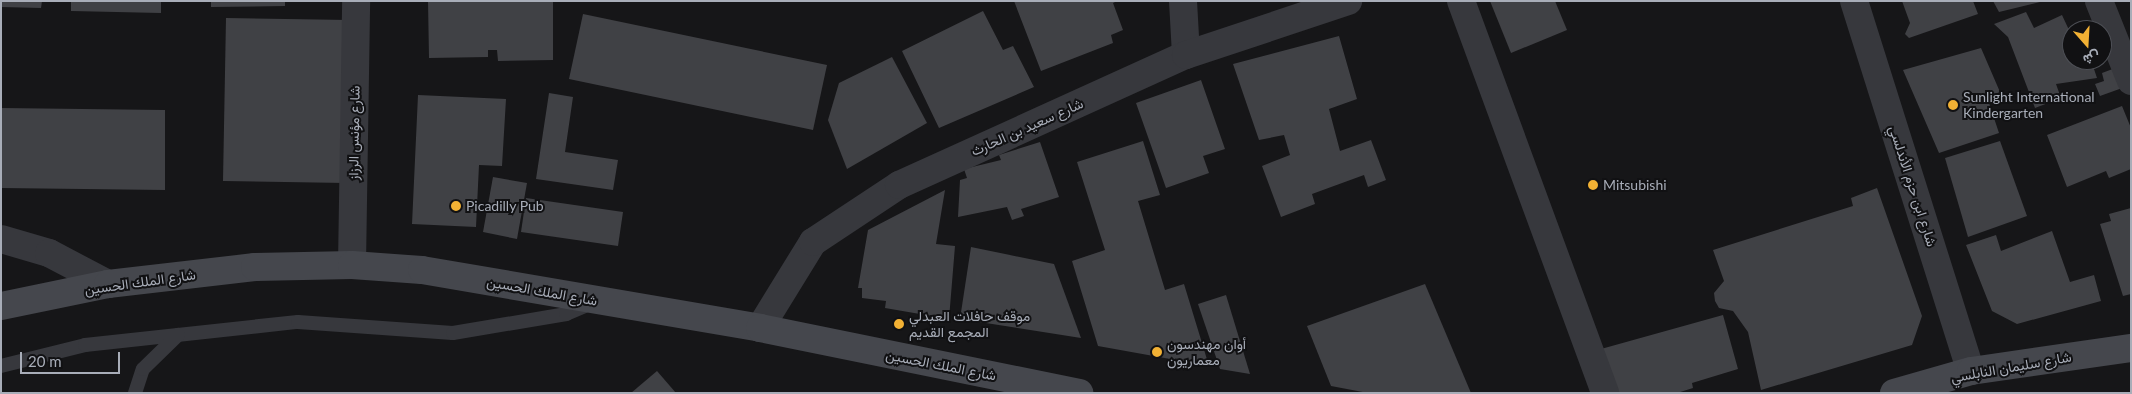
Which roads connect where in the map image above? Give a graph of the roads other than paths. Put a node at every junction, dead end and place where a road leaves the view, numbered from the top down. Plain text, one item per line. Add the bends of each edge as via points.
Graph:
1 (356, 1) edge
2 (1183, 1) edge
3 (1348, 1) edge
4 (1461, 1) edge
5 (1854, 1) edge
6 (2099, 1) edge
7 (1186, 54) junction
8 (2130, 76) edge
9 (1, 239) edge
10 (352, 265) junction
11 (108, 284) junction
12 (597, 300) junction
13 (1, 306) edge
14 (760, 328) junction
15 (178, 335) junction
16 (2131, 348) edge
17 (1, 366) edge
18 (1971, 371) junction
19 (135, 393) edge
20 (1079, 393) edge
21 (1605, 393) edge
22 (1894, 393) edge

1 - 10 street, شارع مؤنس الرزاز
2 - 7 street
3 - 7 street, شارع سعيد بن الحارث
4 - 21 street
5 - 18 street, شارع ابن حزم الأندلسي
6 - 8 street
7 - 14 street, شارع سعيد بن الحارث via 899,185 853,211 813,242
9 - 11 street via 49,253
10 - 11 main road, شارع الملك الحسين via 255,267
10 - 12 main road, شارع الملك الحسين via 422,270
11 - 13 main road, شارع الملك الحسين
12 - 14 main road, شارع الملك الحسين
12 - 15 lane via 566,314 453,333 298,322
14 - 20 main road, شارع الملك الحسين
15 - 17 lane via 85,345
15 - 19 lane via 143,368
16 - 18 main road, شارع سليمان النابلسي
18 - 22 main road, شارع سليمان النابلسي

